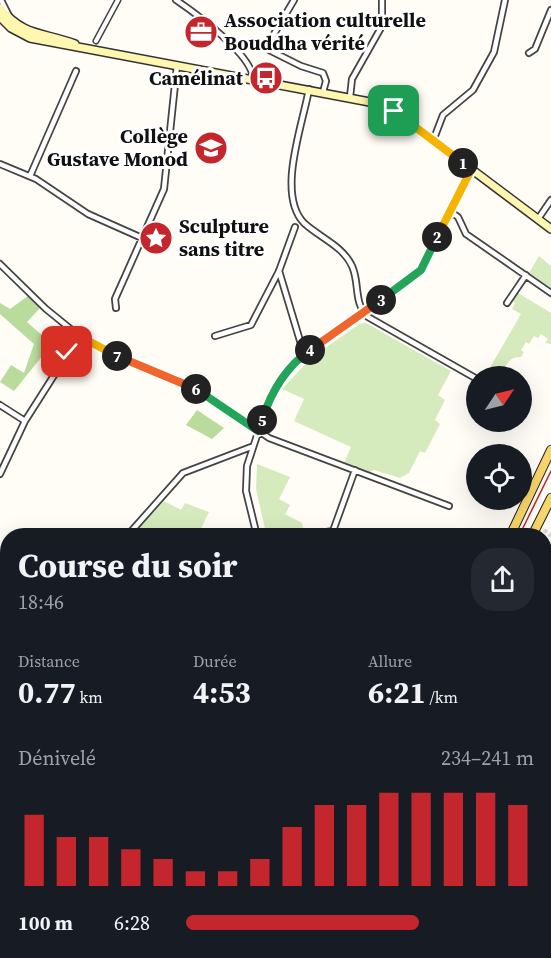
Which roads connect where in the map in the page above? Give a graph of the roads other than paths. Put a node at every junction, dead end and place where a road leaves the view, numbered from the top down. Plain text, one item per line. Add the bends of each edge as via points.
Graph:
1 (1, 0) edge
2 (118, 0) edge
3 (176, 0) edge
4 (294, 0) edge
5 (382, 0) edge
6 (505, 0) edge
7 (0, 8) edge
8 (551, 10) edge
9 (0, 17) edge
10 (10, 21) junction
11 (96, 41) dead end
12 (86, 48) junction
13 (529, 53) dead end
14 (177, 65) junction
15 (76, 71) dead end
16 (253, 79) junction
17 (309, 89) junction
18 (323, 92) junction
19 (350, 97) junction
20 (433, 141) junction
21 (0, 164) edge
22 (471, 170) junction
23 (30, 176) junction
24 (551, 200) edge
25 (451, 212) junction
26 (538, 219) junction
27 (295, 227) dead end
28 (551, 229) edge
29 (142, 238) junction
30 (0, 264) edge
31 (279, 271) junction
32 (525, 275) junction
33 (551, 293) edge
34 (507, 303) dead end
35 (116, 308) dead end
36 (364, 313) junction
37 (79, 336) junction
38 (215, 336) dead end
39 (304, 354) junction
40 (466, 373) edge
41 (0, 405) edge
42 (25, 421) junction
43 (258, 431) junction
44 (251, 447) junction
45 (551, 450) edge
46 (355, 470) junction
47 (0, 474) edge
48 (551, 498) edge
49 (449, 506) dead end
50 (134, 528) edge
51 (255, 528) edge
52 (334, 528) edge
53 (514, 528) edge
54 (536, 528) edge

1 - 10 street
2 - 11 street
3 - 16 street via 209,23 249,66
4 - 18 street via 269,50 323,73
5 - 19 street via 382,26 352,79
6 - 20 street via 494,52 474,90 443,115
7 - 10 main road
8 - 13 street
9 - 12 main road via 30,38
10 - 12 main road via 33,34
12 - 14 main road
14 - 16 main road
14 - 29 street via 164,189
15 - 23 street
16 - 17 main road
17 - 18 main road
17 - 36 street via 291,200 304,222 352,266
18 - 19 main road
19 - 20 main road via 394,111
20 - 22 main road
21 - 23 street
22 - 25 street
22 - 26 main road
23 - 29 street via 82,211
24 - 26 street
25 - 32 street via 466,234
25 - 36 street via 421,270
26 - 28 main road
27 - 31 street
29 - 35 street via 115,298
30 - 37 street
31 - 38 street via 251,325
31 - 39 street
32 - 33 street
32 - 34 street
36 - 39 street
36 - 40 street
37 - 42 street
37 - 43 street via 139,367 201,391
39 - 43 street via 276,386
41 - 42 street
42 - 47 street
43 - 44 street
43 - 46 street
44 - 50 street via 183,473
44 - 51 street via 246,491
45 - 53 main road
46 - 49 street
46 - 52 street
48 - 54 main road

